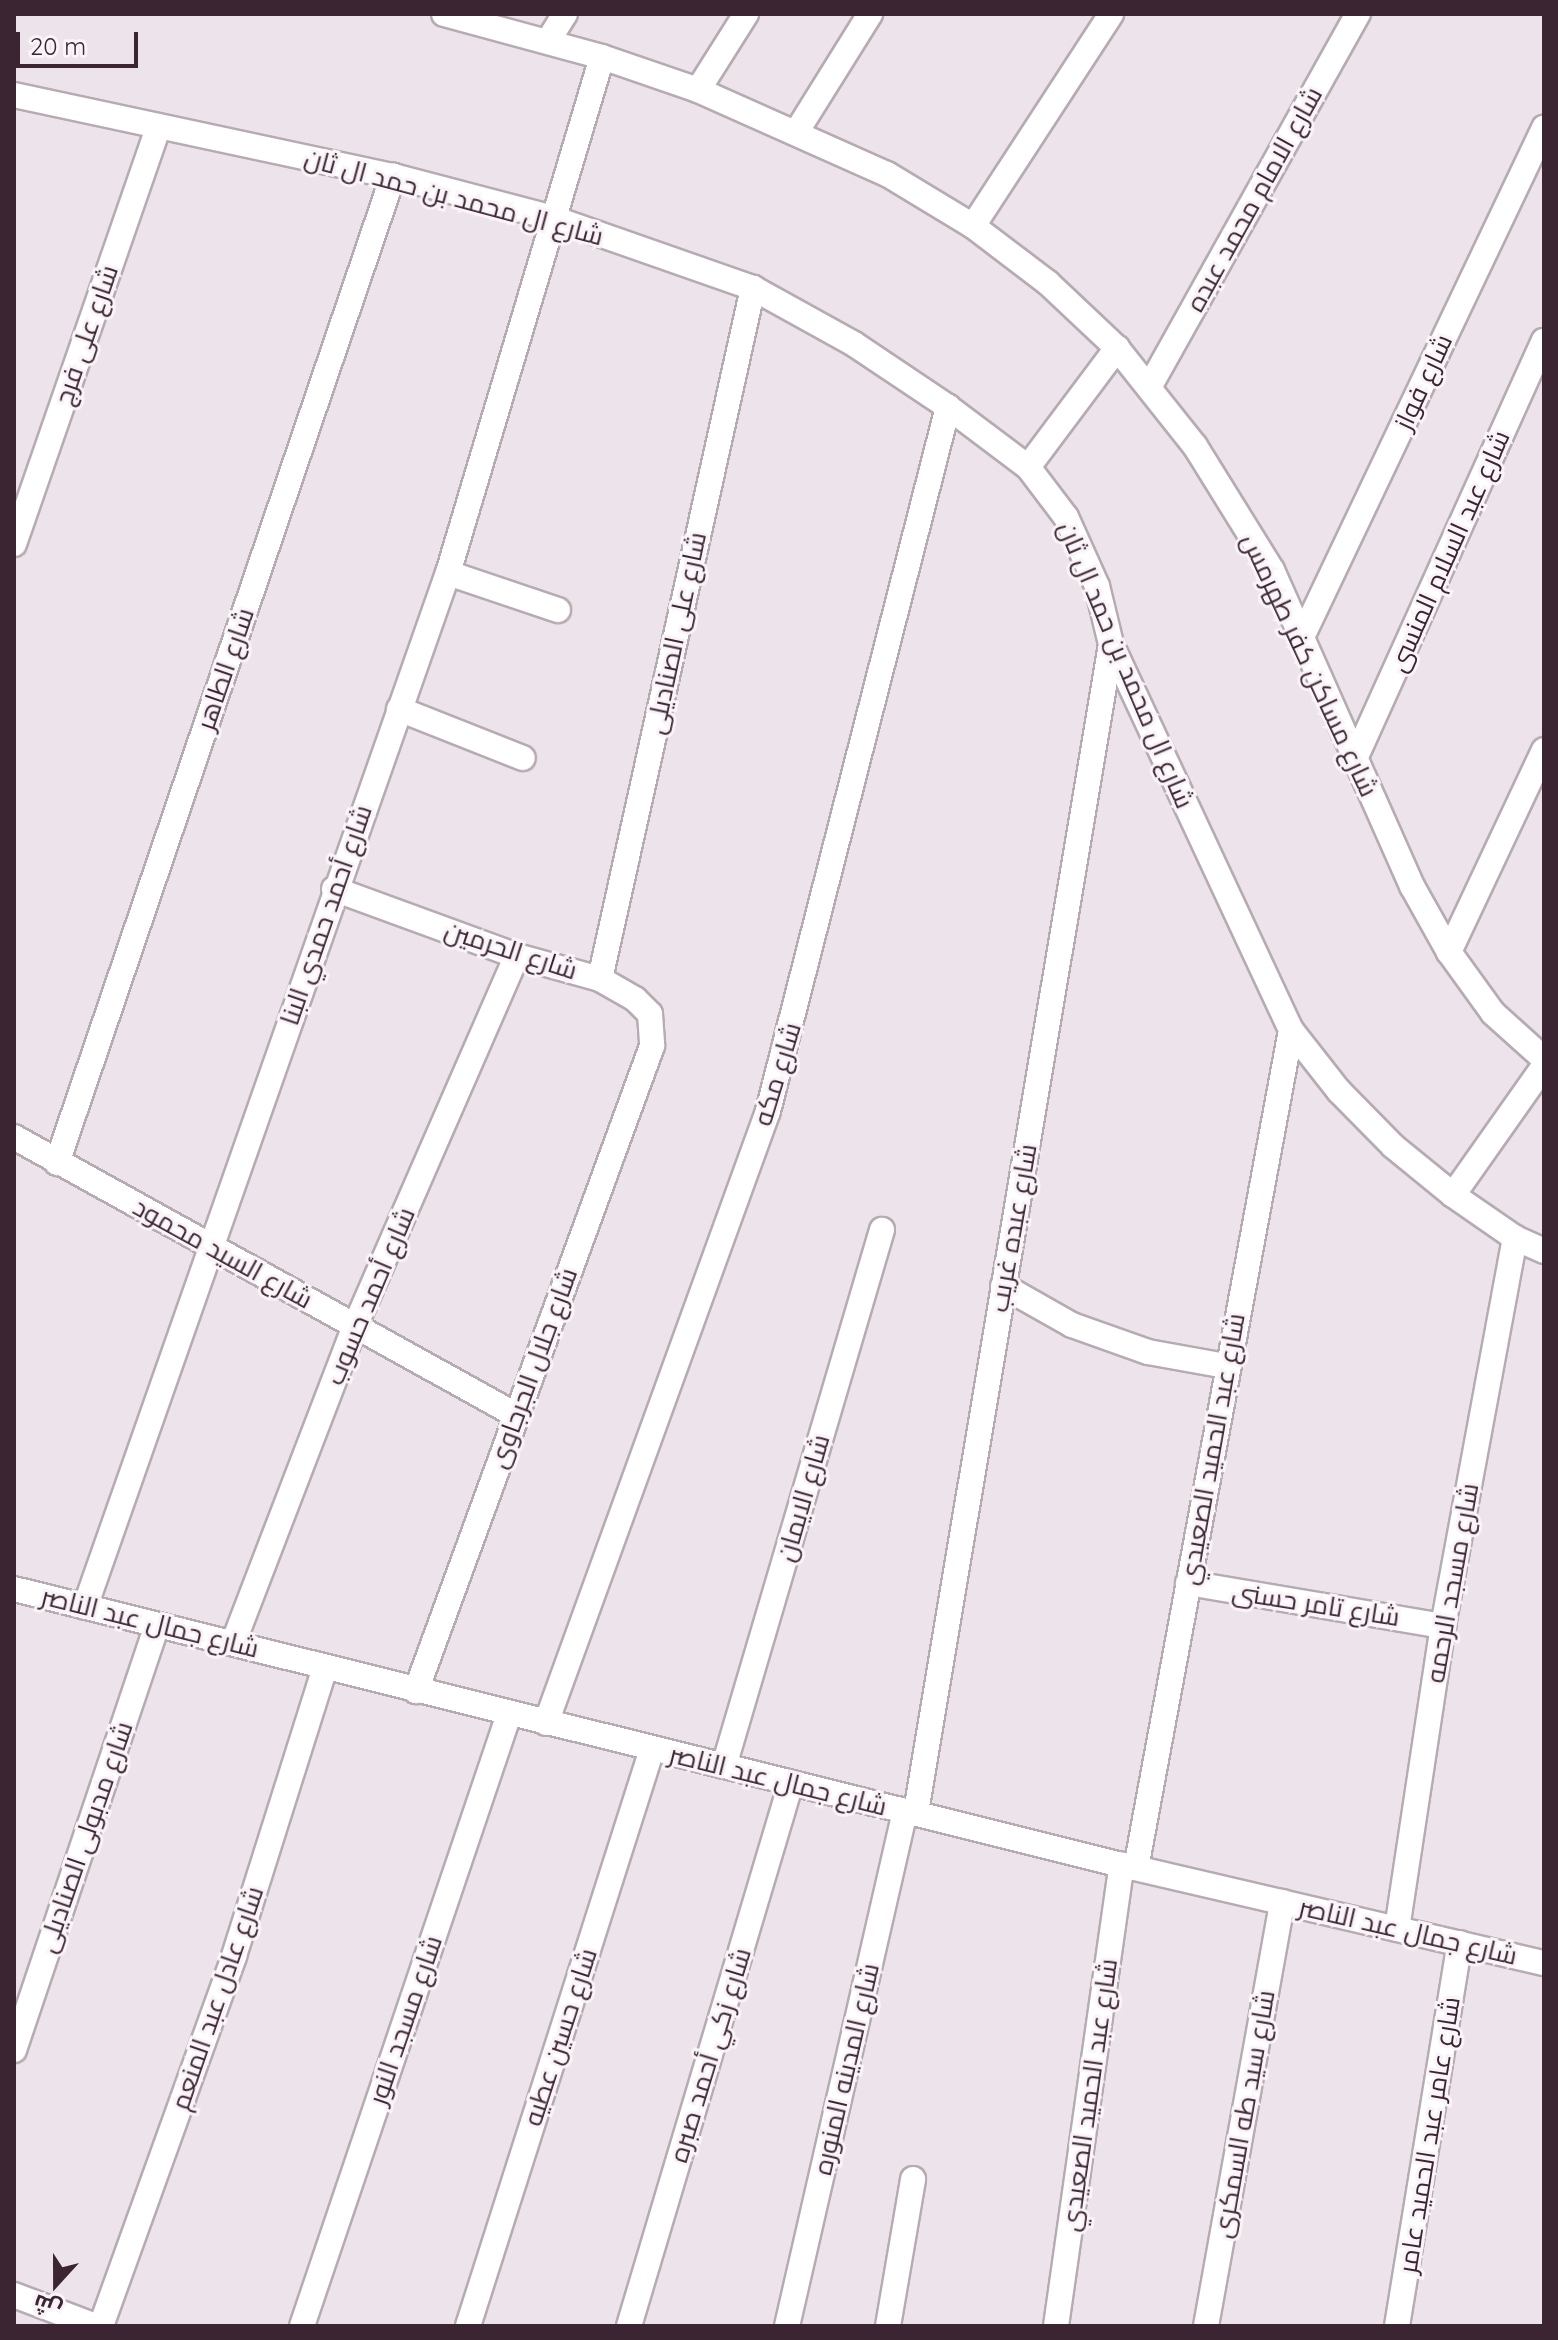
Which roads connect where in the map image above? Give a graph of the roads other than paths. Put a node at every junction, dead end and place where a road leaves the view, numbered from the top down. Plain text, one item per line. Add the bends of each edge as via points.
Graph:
1 (444, 14) edge
2 (565, 14) edge
3 (746, 14) edge
4 (870, 14) edge
5 (1111, 14) edge
6 (1358, 14) edge
7 (548, 41) junction
8 (602, 57) junction
9 (698, 90) junction
10 (14, 95) edge
11 (159, 126) junction
12 (1544, 128) edge
13 (797, 131) junction
14 (393, 176) junction
15 (553, 218) junction
16 (973, 226) junction
17 (753, 288) junction
18 (1544, 341) edge
19 (1117, 348) junction
20 (1151, 384) junction
21 (948, 407) junction
22 (1028, 467) junction
23 (14, 544) edge
24 (448, 573) junction
25 (558, 610) dead end
26 (1302, 637) junction
27 (1111, 644) junction
28 (399, 709) junction
29 (1544, 750) edge
30 (523, 758) dead end
31 (1354, 761) junction
32 (334, 889) junction
33 (1449, 952) junction
34 (517, 956) junction
35 (600, 979) junction
36 (1291, 1030) junction
37 (652, 1046) joint
38 (1544, 1059) edge
39 (1544, 1066) edge
40 (14, 1137) edge
41 (57, 1163) junction
42 (1453, 1195) junction
43 (882, 1230) dead end
44 (1515, 1238) junction
45 (214, 1248) junction
46 (1544, 1251) edge
47 (1003, 1286) junction
48 (355, 1326) junction
49 (1226, 1366) junction
50 (516, 1415) junction
51 (1188, 1583) junction
52 (14, 1589) edge
53 (85, 1607) junction
54 (157, 1625) junction
55 (1443, 1626) junction
56 (234, 1641) junction
57 (325, 1668) junction
58 (416, 1691) junction
59 (509, 1714) junction
60 (546, 1723) junction
61 (652, 1749) junction
62 (724, 1766) junction
63 (791, 1783) junction
64 (911, 1812) junction
65 (1129, 1866) junction
66 (1282, 1902) junction
67 (1397, 1929) junction
68 (1460, 1943) junction
69 (1544, 1963) edge
70 (14, 2050) edge
71 (913, 2179) dead end
72 (14, 2295) edge
73 (62, 2320) edge
74 (95, 2326) edge
75 (101, 2326) edge
76 (302, 2326) edge
77 (468, 2326) edge
78 (629, 2326) edge
79 (787, 2326) edge
80 (888, 2326) edge
81 (1056, 2326) edge
82 (1206, 2326) edge
83 (1397, 2326) edge

1 - 7 street, شارع مساكن كفر طهرمس
2 - 7 street
3 - 9 street
4 - 13 street
5 - 16 street
6 - 20 street, شارع الامام محمد عبده
7 - 8 street, شارع مساكن كفر طهرمس
8 - 9 street, شارع مساكن كفر طهرمس
8 - 15 street, شارع أحمد حمدي البنا
9 - 13 street, شارع مساكن كفر طهرمس
10 - 11 street, شارع ال محمد بن حمد ال ثان
11 - 14 street, شارع ال محمد بن حمد ال ثان
11 - 23 street, شارع على فرج
12 - 26 street, شارع فواز
13 - 16 street, شارع مساكن كفر طهرمس via 887,174
14 - 15 street, شارع ال محمد بن حمد ال ثان
14 - 41 street, شارع الطاهر
15 - 17 street, شارع ال محمد بن حمد ال ثان
15 - 24 street, شارع أحمد حمدي البنا
16 - 19 street, شارع مساكن كفر طهرمس via 1048,283
17 - 21 street, شارع ال محمد بن حمد ال ثان via 854,344
17 - 35 street, شارع على الصناديلى
18 - 31 street, شارع عبد السلام المنسى
19 - 20 street, شارع مساكن كفر طهرمس
19 - 22 street
20 - 26 street, شارع مساكن كفر طهرمس via 1236,507
21 - 22 street, شارع ال محمد بن حمد ال ثان
21 - 60 street, شارع مكه via 768,1111
22 - 27 street, شارع ال محمد بن حمد ال ثان via 1066,517 1097,586
24 - 25 street
24 - 28 street, شارع أحمد حمدي البنا
26 - 31 street, شارع مساكن كفر طهرمس
27 - 36 street, شارع ال محمد بن حمد ال ثان
27 - 47 street, شارع عبده غريب
28 - 30 street
28 - 32 street, شارع أحمد حمدي البنا
29 - 33 street
31 - 33 street, شارع مساكن كفر طهرمس
32 - 34 street, شارع الحرمين
32 - 45 street, شارع أحمد حمدي البنا
33 - 38 street, شارع مساكن كفر طهرمس via 1493,1013
34 - 35 street, شارع الحرمين
34 - 48 street, شارع أحمد حسوب
35 - 37 street, شارع الحرمين via 650,1014
36 - 42 street, شارع ال محمد بن حمد ال ثان via 1339,1091 1393,1146
36 - 49 street, شارع عبد الحميد الصعيدي
37 - 50 street, شارع جلال الجرجاوى
39 - 42 street
40 - 41 street, شارع السيد محمود
41 - 45 street, شارع السيد محمود
42 - 44 street, شارع ال محمد بن حمد ال ثان
43 - 62 street, شارع الايمان
44 - 46 street, شارع ال محمد بن حمد ال ثان
44 - 55 street, شارع مسجد الرحمه
45 - 48 street, شارع السيد محمود
45 - 53 street, شارع أحمد حمدي البنا
47 - 49 street via 1072,1325 1110,1339 1148,1352
47 - 64 street, شارع عبده غريب
48 - 50 street, شارع السيد محمود
48 - 56 street, شارع أحمد حسوب
49 - 51 street, شارع عبد الحميد الصعيدي
50 - 58 street, شارع جلال الجرجاوى
51 - 55 street, شارع تامر حسنى
51 - 65 street, شارع عبد الحميد الصعيدي
52 - 53 street, شارع جمال عبد الناصر
53 - 54 street, شارع جمال عبد الناصر
54 - 56 street, شارع جمال عبد الناصر
54 - 70 street, شارع مدبولى الصناديلى
55 - 67 street, شارع مسجد الرحمه
56 - 57 street, شارع جمال عبد الناصر
57 - 58 street, شارع جمال عبد الناصر
57 - 75 street, شارع عادل عبد المنعم via 234,1956
58 - 59 street, شارع جمال عبد الناصر
59 - 60 street, شارع جمال عبد الناصر
59 - 76 street, شارع مسجد النور
60 - 61 street, شارع جمال عبد الناصر
61 - 62 street, شارع جمال عبد الناصر
61 - 77 street, شارع حسين عطيه
62 - 63 street, شارع جمال عبد الناصر
63 - 64 street, شارع جمال عبد الناصر
63 - 78 street, شارع زكي أحمد صبره
64 - 65 street, شارع جمال عبد الناصر
64 - 79 street, شارع المدينه المنوره
65 - 66 street, شارع جمال عبد الناصر
65 - 81 street, شارع عبد الحميد الصعيدي
66 - 67 street, شارع جمال عبد الناصر
66 - 82 street, شارع سيد طه السمكرى
67 - 68 street, شارع جمال عبد الناصر
68 - 69 street, شارع جمال عبد الناصر
68 - 83 street, شارع عامر عبد الحميد عامر
71 - 80 street
72 - 73 street
73 - 74 street

